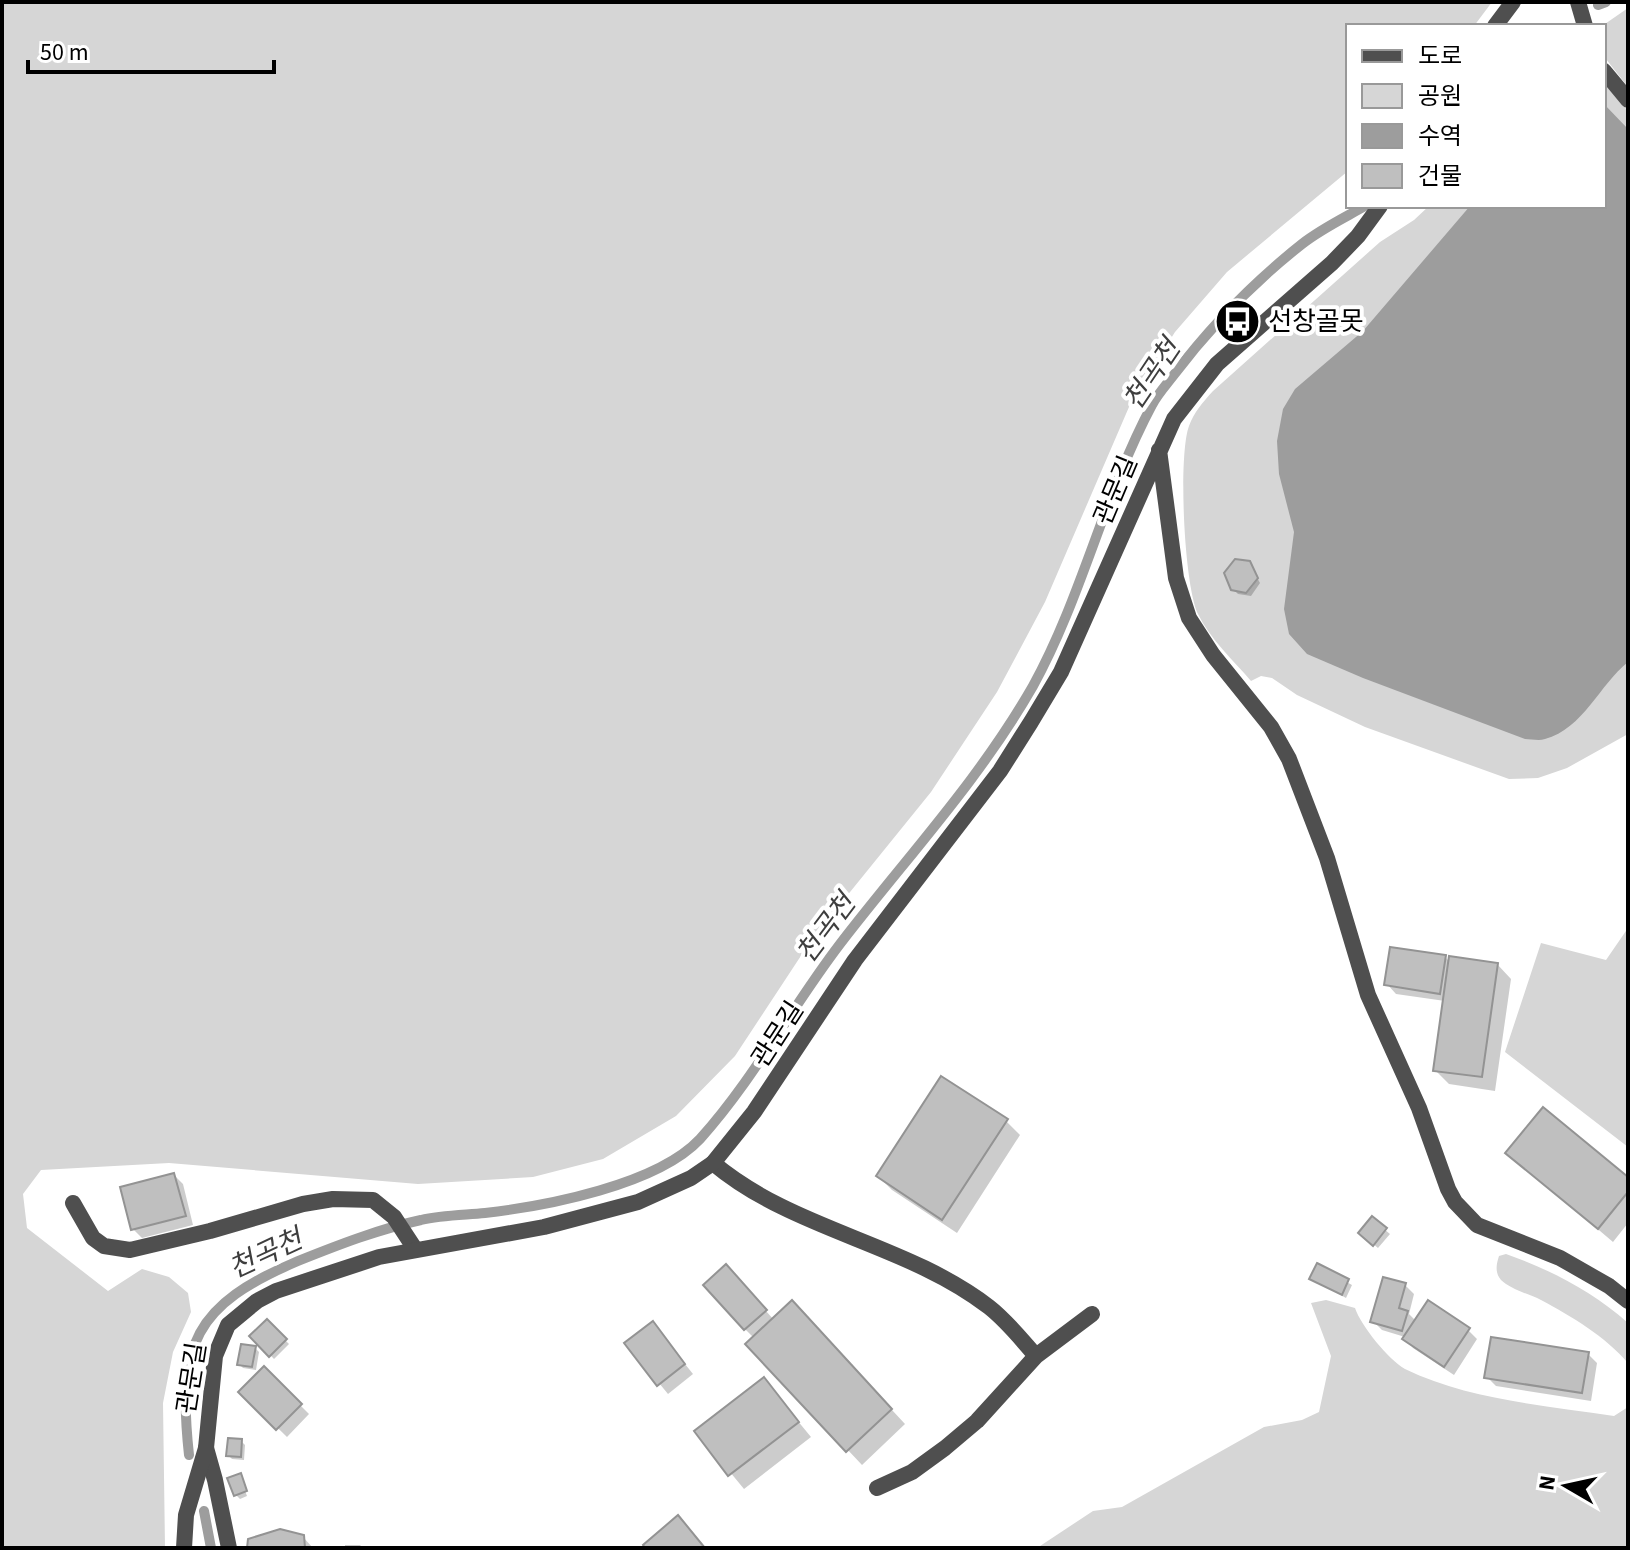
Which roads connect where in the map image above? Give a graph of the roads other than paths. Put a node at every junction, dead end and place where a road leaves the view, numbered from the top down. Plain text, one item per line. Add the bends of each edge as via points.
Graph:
1 (1513, 2) edge
2 (1578, 2) edge
3 (1496, 24) edge
4 (1584, 24) edge
5 (1606, 73) edge
6 (1628, 100) edge
7 (1379, 208) edge
8 (1158, 448) junction
9 (713, 1163) junction
10 (73, 1203) dead end
11 (415, 1249) junction
12 (1628, 1301) edge
13 (1092, 1314) dead end
14 (1036, 1356) junction
15 (206, 1448) junction
16 (877, 1488) dead end
17 (184, 1548) edge
18 (229, 1548) edge

1 - 3 street
2 - 4 street
5 - 6 street
7 - 8 street, 관문길 via 1332,263 1217,364
8 - 9 street, 관문길 via 1061,672 1031,722
8 - 12 street via 1176,578 1189,618 1289,759 1327,858 1368,995 1455,1202 1477,1225 1560,1258
9 - 11 street, 관문길 via 638,1202 544,1227
9 - 14 street via 779,1207 970,1293
10 - 11 street via 93,1238 115,1250 130,1250 303,1204 373,1200 394,1217
11 - 15 street, 관문길 via 276,1291 228,1325 215,1356
13 - 14 street
14 - 16 street via 945,1448
15 - 17 street, 관문길 via 186,1515
15 - 18 street

